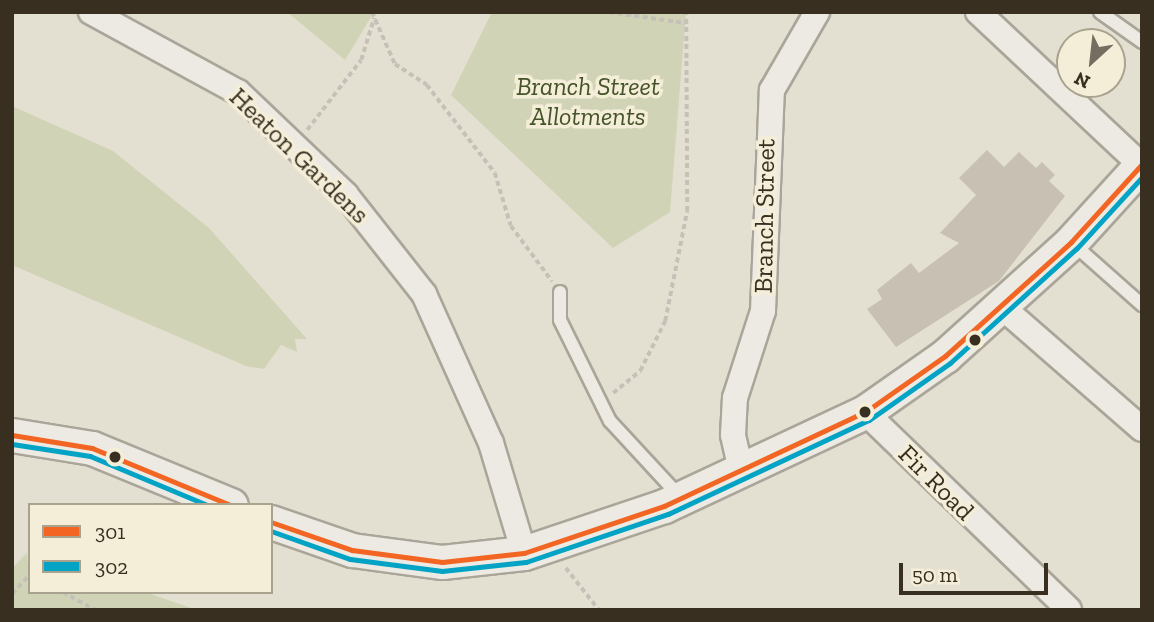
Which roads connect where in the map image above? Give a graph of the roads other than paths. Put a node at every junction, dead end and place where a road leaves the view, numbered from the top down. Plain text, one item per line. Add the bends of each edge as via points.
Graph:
1 (91, 12) edge
2 (817, 12) edge
3 (978, 12) edge
4 (1100, 12) edge
5 (1142, 42) edge
6 (1141, 165) edge
7 (1071, 242) junction
8 (559, 292) road end
9 (1142, 305) edge
10 (1002, 307) junction
11 (865, 412) junction
12 (1142, 429) edge
13 (12, 435) edge
14 (741, 470) junction
15 (681, 498) junction
16 (226, 503) edge
17 (273, 523) edge
18 (524, 554) junction
19 (1069, 610) edge

1 - 18 street, Heaton Gardens via 239,92 346,195 424,294 491,443
2 - 14 street, Branch Street via 772,90 763,311 735,398 733,435
3 - 6 street
4 - 5 lane
6 - 7 street
7 - 9 lane
7 - 10 street
8 - 15 lane via 560,320 601,403
10 - 11 street
10 - 12 street
11 - 14 street
11 - 19 street, Fir Road
13 - 16 street via 92,447
14 - 15 street
15 - 18 street
17 - 18 street via 352,550 401,559 491,560

